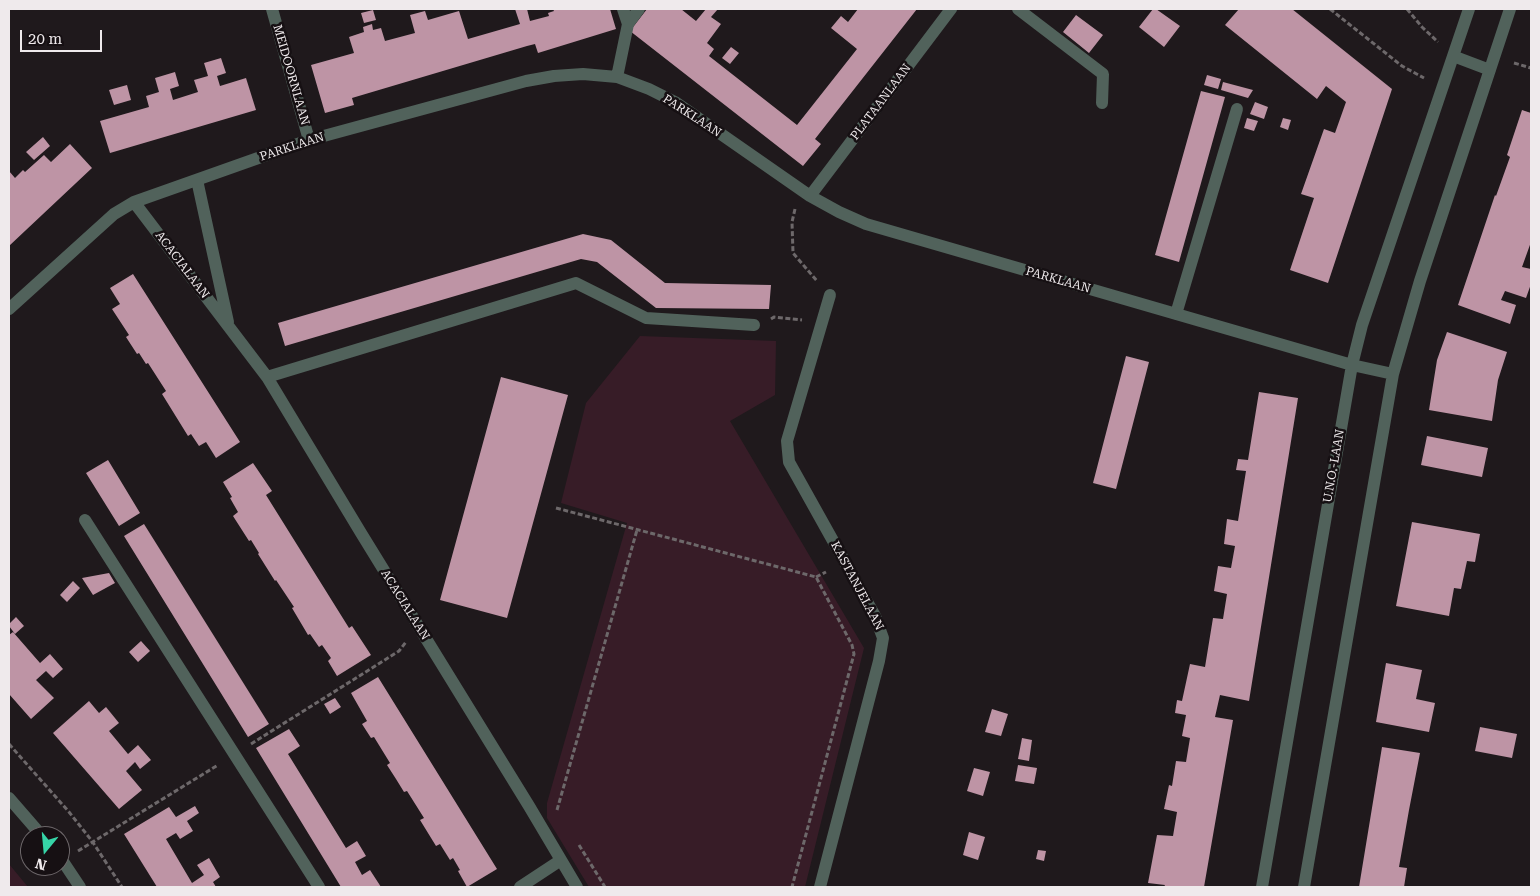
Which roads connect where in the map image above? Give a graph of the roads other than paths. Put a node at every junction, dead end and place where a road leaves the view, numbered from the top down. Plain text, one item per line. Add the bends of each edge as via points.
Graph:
1 (272, 9) edge
2 (623, 9) edge
3 (639, 9) edge
4 (951, 9) edge
5 (1018, 9) edge
6 (1469, 9) edge
7 (1510, 9) edge
8 (628, 24) junction
9 (1453, 56) junction
10 (1490, 70) junction
11 (616, 77) junction
12 (1102, 103) dead end
13 (1237, 109) dead end
14 (310, 140) junction
15 (196, 180) junction
16 (806, 192) junction
17 (134, 202) junction
18 (830, 295) road end
19 (9, 309) edge
20 (1176, 314) junction
21 (754, 325) road end
22 (229, 327) junction
23 (1352, 365) junction
24 (1393, 374) junction
25 (267, 377) junction
26 (85, 520) dead end
27 (9, 798) edge
28 (33, 826) edge
29 (561, 860) junction
30 (70, 871) edge
31 (80, 887) edge
32 (319, 887) edge
33 (520, 887) edge
34 (577, 887) edge
35 (820, 887) edge
36 (1262, 887) edge
37 (1304, 887) edge

1 - 14 street, MEIDOORNLAAN
2 - 8 street
3 - 8 street
4 - 16 street, PLATAANLAAN
5 - 12 street via 1103,74
6 - 9 street, U.N.O.-LAAN
7 - 10 street
8 - 11 street
9 - 10 street
9 - 23 street, U.N.O.-LAAN via 1362,325
10 - 24 street via 1420,281
11 - 14 street, PARKLAAN via 583,74 526,81
11 - 16 street, PARKLAAN via 674,102
13 - 20 street
14 - 15 street, PARKLAAN
15 - 17 street, PARKLAAN
15 - 22 street, ACACIALAAN
16 - 20 street, PARKLAAN via 866,224
17 - 19 street, PARKLAAN via 114,214
17 - 22 street, ACACIALAAN
18 - 35 street, KASTANJELAAN via 787,441 789,462 875,616 883,638 880,661
20 - 23 street, PARKLAAN
21 - 25 street via 646,318 576,283
22 - 25 street, ACACIALAAN
23 - 24 street, PARKLAAN
23 - 36 street, U.N.O.-LAAN
24 - 37 street
25 - 29 street, ACACIALAAN
26 - 32 street
27 - 28 street
29 - 33 street
29 - 34 street, ACACIALAAN
30 - 31 street

